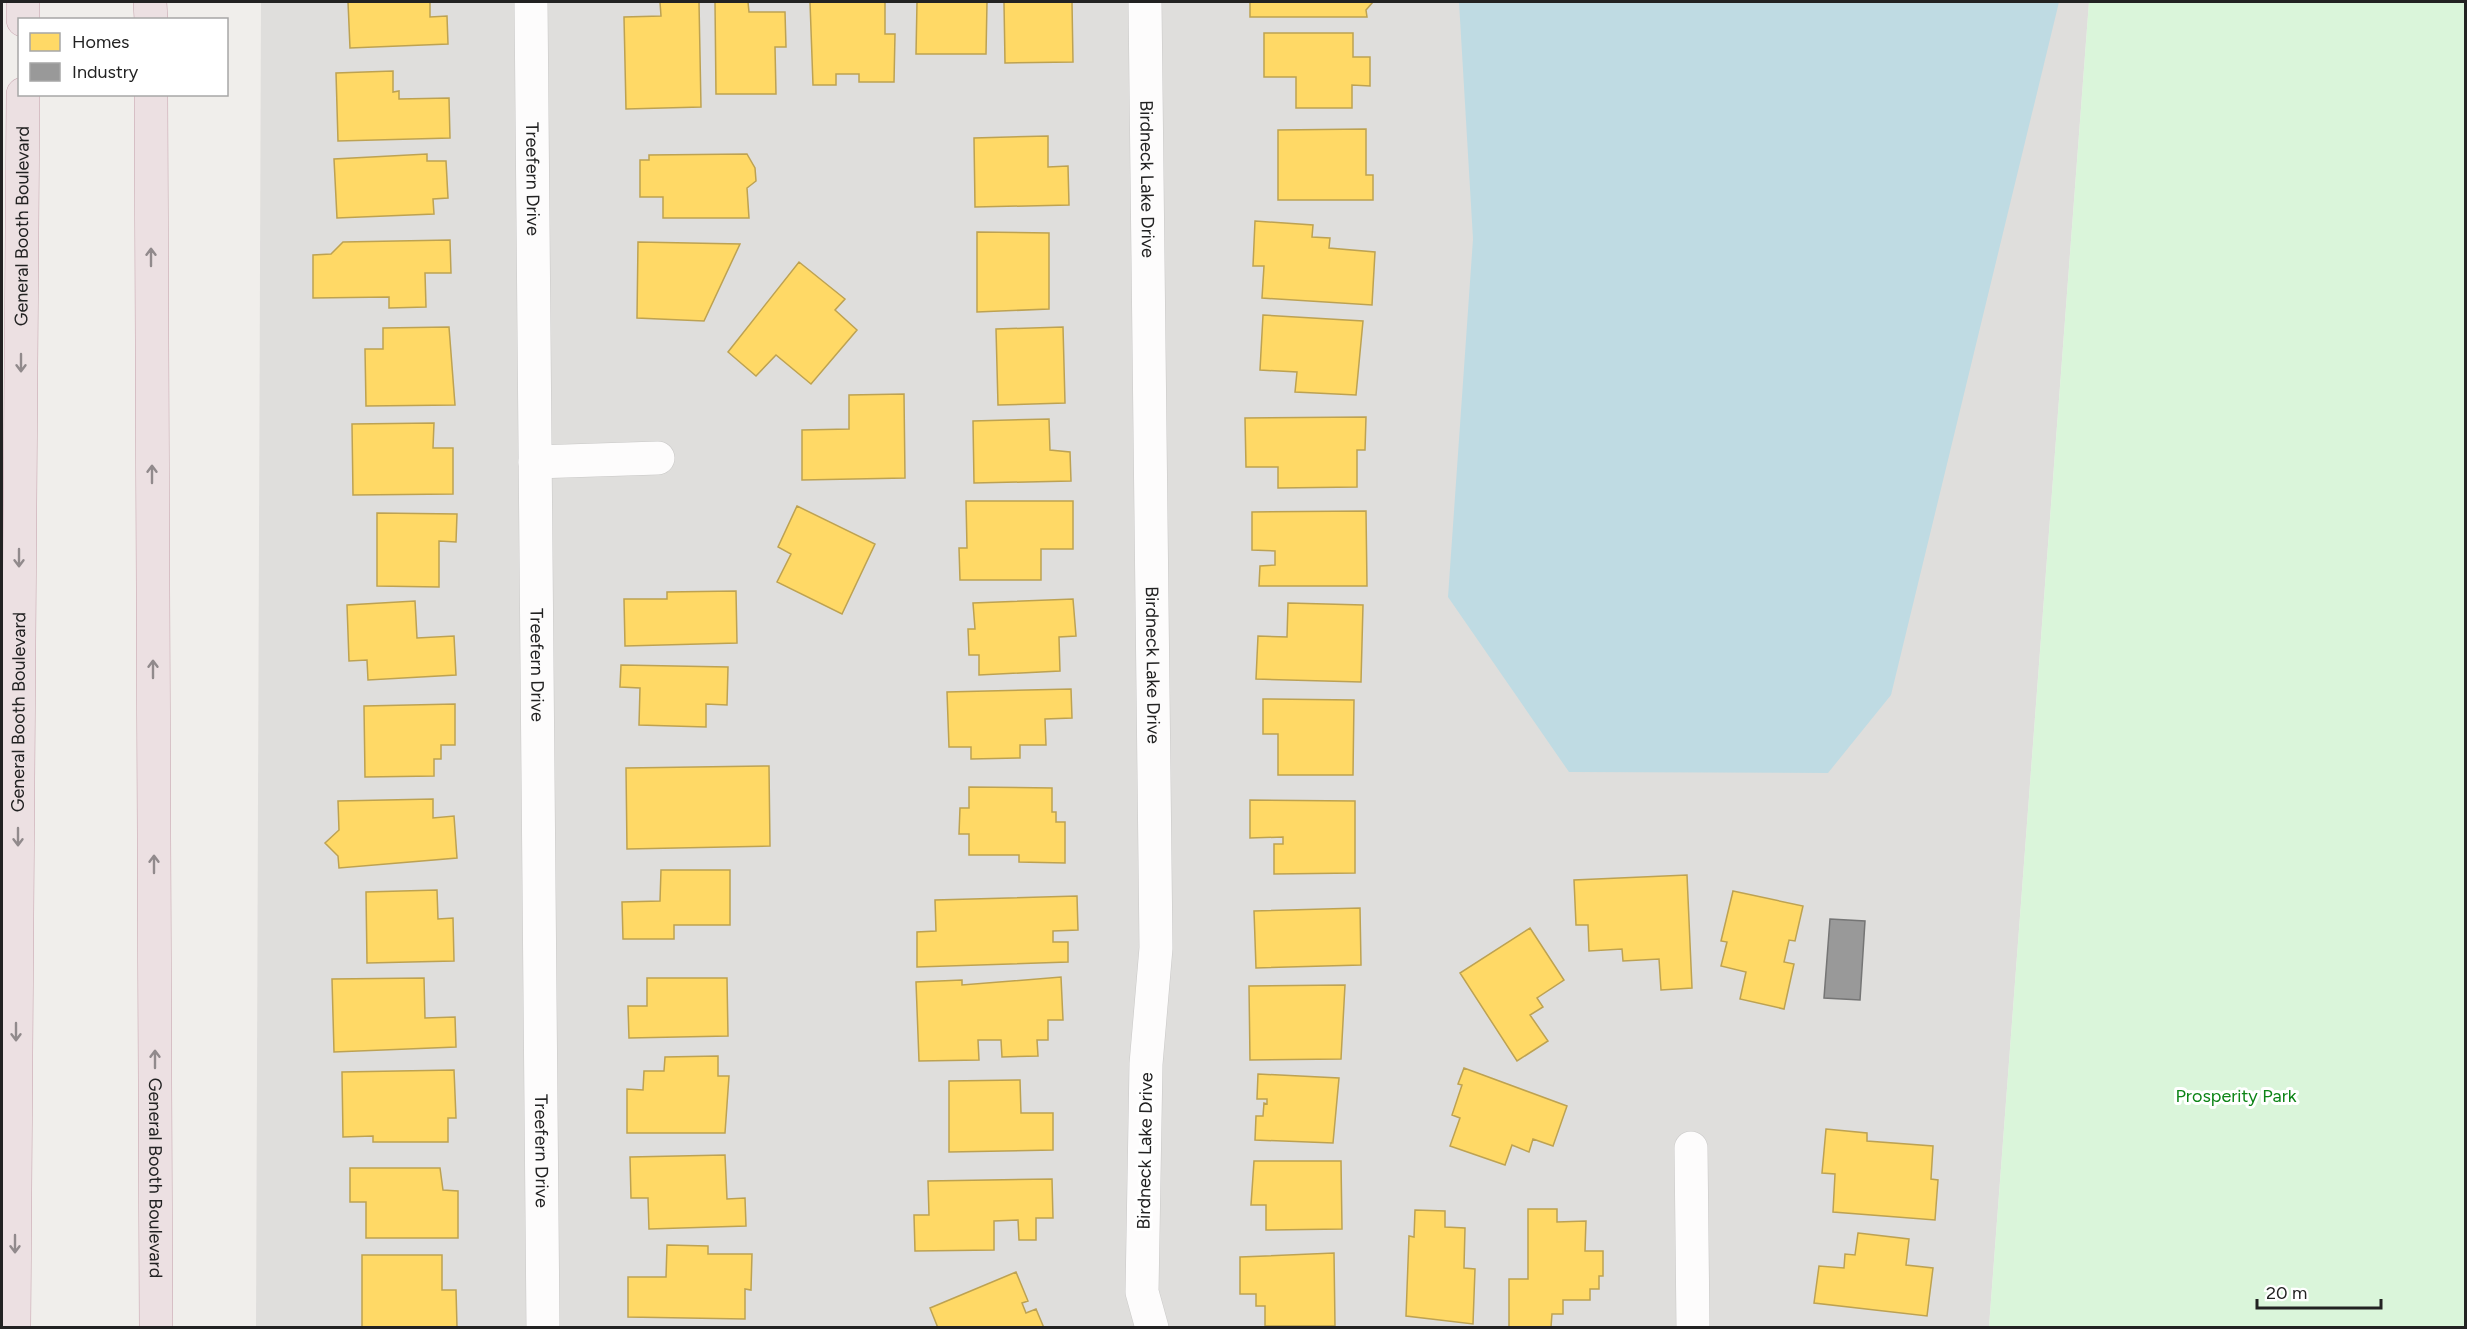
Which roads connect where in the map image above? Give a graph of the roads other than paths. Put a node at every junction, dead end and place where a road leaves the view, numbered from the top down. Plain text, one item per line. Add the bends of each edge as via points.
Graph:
1 (23, 2) edge
2 (150, 2) edge
3 (531, 2) edge
4 (1145, 2) edge
5 (23, 18) edge
6 (151, 18) edge
7 (23, 96) edge
8 (151, 96) edge
9 (658, 458) dead end
10 (535, 462) junction
11 (1691, 1148) dead end
12 (14, 1328) edge
13 (156, 1328) edge
14 (543, 1328) edge
15 (1152, 1328) edge
16 (1693, 1328) edge

1 - 5 highway
2 - 6 highway
3 - 10 street, Treefern Drive
4 - 15 street, Birdneck Lake Drive via 1156,948 1146,1064 1142,1292
7 -> 12 highway, General Booth Boulevard
13 -> 8 highway, General Booth Boulevard
9 - 10 street
10 - 14 street, Treefern Drive
11 - 16 street

